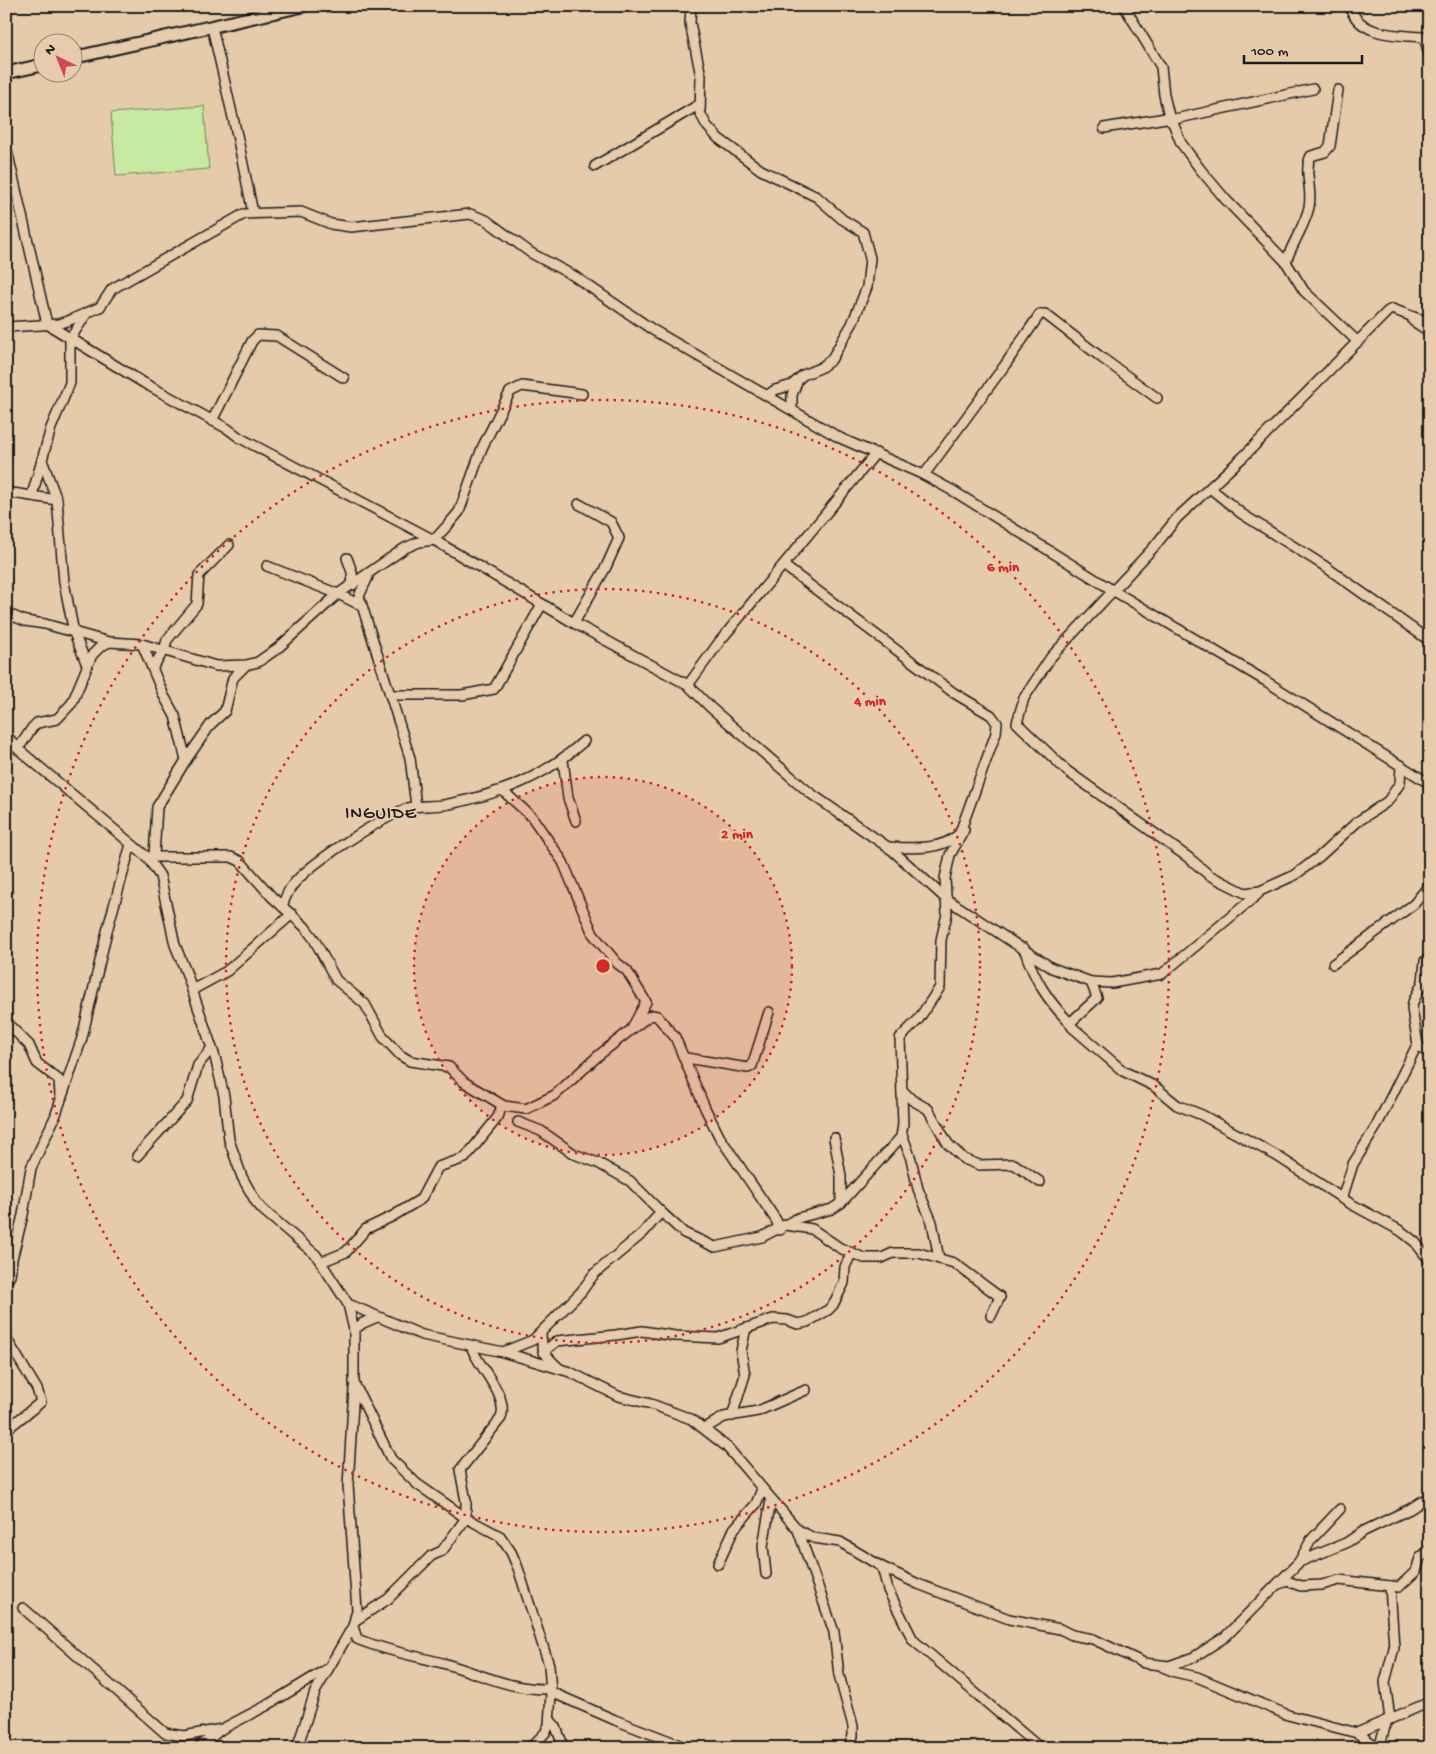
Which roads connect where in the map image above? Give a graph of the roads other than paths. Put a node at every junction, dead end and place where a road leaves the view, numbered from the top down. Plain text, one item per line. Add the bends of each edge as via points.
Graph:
1 (303, 6) edge
2 (691, 6) edge
3 (1124, 6) edge
4 (1350, 6) edge
5 (212, 27) junction
6 (1427, 34) edge
7 (82, 56) edge
8 (1430, 57) edge
9 (32, 67) edge
10 (6, 73) edge
11 (1313, 89) dead end
12 (1338, 90) dead end
13 (700, 104) junction
14 (1170, 120) junction
15 (1104, 128) dead end
16 (6, 146) edge
17 (595, 166) dead end
18 (253, 214) junction
19 (1286, 262) junction
20 (89, 311) junction
21 (1399, 311) junction
22 (1430, 323) edge
23 (47, 324) junction
24 (6, 327) edge
25 (1430, 332) edge
26 (70, 339) junction
27 (1358, 342) junction
28 (344, 378) dead end
29 (798, 379) junction
30 (582, 394) dead end
31 (768, 395) junction
32 (1158, 398) dead end
33 (792, 409) junction
34 (212, 421) junction
35 (876, 453) junction
36 (42, 460) junction
37 (924, 475) junction
38 (1210, 488) junction
39 (6, 492) edge
40 (32, 495) junction
41 (57, 500) junction
42 (579, 504) dead end
43 (434, 540) junction
44 (229, 545) dead end
45 (347, 558) dead end
46 (783, 565) junction
47 (267, 566) dead end
48 (372, 572) junction
49 (353, 585) junction
50 (1114, 591) junction
51 (338, 594) junction
52 (542, 604) junction
53 (362, 606) junction
54 (6, 614) edge
55 (574, 623) junction
56 (74, 633) junction
57 (1430, 641) edge
58 (109, 642) junction
59 (142, 644) junction
60 (164, 650) junction
61 (87, 665) junction
62 (246, 665) junction
63 (153, 667) junction
64 (688, 685) junction
65 (390, 695) junction
66 (6, 735) edge
67 (584, 741) dead end
68 (18, 749) junction
69 (186, 760) junction
70 (563, 760) junction
71 (1400, 765) junction
72 (1430, 784) edge
73 (502, 790) junction
74 (416, 806) junction
75 (576, 821) dead end
76 (959, 835) junction
77 (131, 844) junction
78 (886, 847) junction
79 (150, 856) junction
80 (1430, 884) edge
81 (1260, 891) junction
82 (945, 898) junction
83 (282, 906) junction
84 (292, 914) junction
85 (1024, 948) junction
86 (1430, 958) edge
87 (1333, 964) dead end
88 (1091, 982) junction
89 (1112, 983) junction
90 (192, 990) junction
91 (1097, 998) junction
92 (769, 1012) dead end
93 (6, 1022) edge
94 (1070, 1023) junction
95 (632, 1029) junction
96 (1418, 1043) junction
97 (211, 1049) junction
98 (1430, 1056) edge
99 (686, 1058) junction
100 (902, 1090) junction
101 (60, 1100) junction
102 (502, 1105) junction
103 (518, 1122) dead end
104 (902, 1134) junction
105 (834, 1138) dead end
106 (137, 1156) dead end
107 (1040, 1182) dead end
108 (1342, 1199) junction
109 (841, 1203) junction
110 (661, 1212) junction
111 (783, 1227) junction
112 (851, 1254) junction
113 (939, 1259) junction
114 (321, 1262) junction
115 (1430, 1262) edge
116 (6, 1282) edge
117 (348, 1304) junction
118 (991, 1316) dead end
119 (377, 1317) junction
120 (746, 1328) junction
121 (354, 1330) junction
122 (541, 1333) junction
123 (6, 1338) edge
124 (471, 1346) junction
125 (504, 1352) junction
126 (543, 1352) junction
127 (561, 1369) junction
128 (354, 1383) junction
129 (806, 1390) dead end
130 (732, 1416) junction
131 (705, 1428) junction
132 (6, 1430) edge
133 (762, 1489) junction
134 (1430, 1496) edge
135 (771, 1500) junction
136 (1340, 1509) dead end
137 (466, 1518) junction
138 (798, 1530) junction
139 (1430, 1549) edge
140 (1299, 1562) junction
141 (718, 1564) dead end
142 (882, 1567) junction
143 (766, 1574) dead end
144 (1279, 1584) junction
145 (1390, 1586) junction
146 (23, 1608) dead end
147 (354, 1623) junction
148 (329, 1667) junction
149 (1162, 1667) junction
150 (551, 1690) junction
151 (1430, 1702) edge
152 (1389, 1719) junction
153 (550, 1720) junction
154 (222, 1729) junction
155 (1357, 1733) junction
156 (198, 1748) edge
157 (297, 1748) edge
158 (530, 1748) edge
159 (564, 1748) edge
160 (688, 1748) edge
161 (849, 1748) edge
162 (1040, 1748) edge
163 (1379, 1748) edge

1 - 5 street
2 - 13 street via 690,23 700,76
3 - 14 street via 1161,67
4 - 6 street via 1357,19 1374,31
5 - 7 street
5 - 18 street
6 - 8 street
9 - 10 street
11 - 14 street
12 - 19 street via 1330,146 1325,152 1311,156 1307,163 1311,191 1309,208
13 - 17 street
13 - 29 street via 703,119 718,138 768,174 817,197 863,232 866,240 870,258 867,287 852,324 831,360
14 - 15 street
14 - 19 street via 1181,143 1200,169
16 - 23 street
18 - 20 street via 240,215 112,289 102,305
18 - 31 street via 301,212 331,224 351,227 470,214 486,220 531,253 574,276 653,330
19 - 27 street via 1304,291
20 - 23 street via 68,321
20 - 26 street
21 - 22 street
21 - 25 street
21 - 27 street via 1388,311
23 - 24 street
23 - 26 street
26 - 34 street
26 - 36 street via 70,383
27 - 38 street
28 - 34 street via 277,336 258,335
29 - 31 street
29 - 33 street via 792,396
30 - 43 street via 522,386 510,392 482,448 459,512
31 - 33 street
32 - 37 street via 1045,314 1040,314
33 - 35 street via 840,438
34 - 43 street via 305,474
35 - 37 street
35 - 46 street
36 - 40 street
36 - 41 street
37 - 50 street
38 - 50 street via 1177,518
38 - 57 street via 1238,511 1323,564
39 - 40 street
40 - 41 street
41 - 56 street via 64,582
42 - 55 street via 611,522 619,538
43 - 48 street via 405,548
43 - 52 street
44 - 60 street via 199,575 197,604 167,640
45 - 49 street
46 - 64 street via 720,640
46 - 76 street via 954,693 991,715 997,723
47 - 51 street
48 - 49 street
48 - 53 street via 361,589
49 - 51 street
50 - 71 street
50 - 81 street via 1051,657 1024,698 1017,723 1068,771 1189,858 1206,874 1245,893
51 - 53 street
51 - 62 street via 278,648 258,662
52 - 55 street
52 - 65 street via 494,690 462,695
53 - 65 street
54 - 56 street
55 - 64 street
56 - 58 street
56 - 61 street
58 - 59 street
58 - 61 street via 100,646
59 - 60 street
59 - 63 street
60 - 62 street via 216,666
60 - 63 street
61 - 68 street via 72,703 57,719 32,728
62 - 69 street via 233,678 225,711 211,724
63 - 69 street via 175,716
64 - 78 street via 810,793
65 - 74 street via 410,758
66 - 68 street
67 - 70 street
68 - 77 street
69 - 79 street via 156,807
70 - 73 street via 546,772
70 - 75 street via 568,798
71 - 72 street
71 - 81 street via 1398,790 1388,801 1357,822 1295,875
73 - 74 street via 441,806
73 - 95 street via 532,817 564,862 592,934 627,972 646,1002
74 - 83 street via 367,830 304,873 287,892
76 - 78 street via 939,846
76 - 82 street via 964,830 950,855
77 - 79 street
77 - 101 street via 107,931 88,1020
78 - 82 street
79 - 83 street via 235,859
79 - 90 street via 160,876 171,930
80 - 87 street via 1414,904
81 - 89 street via 1162,974
82 - 85 street
82 - 100 street via 947,914 941,940 941,984 918,1020 900,1036
83 - 84 street
84 - 90 street via 227,971
84 - 102 street via 314,939 336,980 365,1004 383,1037 400,1055 410,1061 449,1067 464,1082
85 - 88 street via 1052,968
85 - 94 street via 1033,974
86 - 96 street via 1425,961 1423,982 1412,1005
88 - 89 street
88 - 91 street
89 - 91 street
90 - 97 street
91 - 94 street
92 - 99 street via 752,1066
93 - 101 street via 29,1046 37,1063 59,1080
94 - 108 street via 1123,1071 1154,1086 1184,1108 1276,1156
95 - 99 street via 650,1015 657,1016
95 - 102 street via 555,1095 526,1109
96 - 98 street
96 - 108 street via 1353,1164
97 - 106 street via 198,1065 187,1101
97 - 114 street via 223,1090 229,1140 247,1188 263,1210 312,1250
99 - 111 street via 705,1108 720,1136
100 - 104 street
100 - 107 street via 928,1109 948,1144 964,1159 979,1165 1014,1164
101 - 116 street via 32,1168 24,1215
102 - 114 street via 498,1117 465,1158 438,1167 421,1199 366,1228 346,1252
103 - 110 street via 541,1131 574,1154 630,1181
104 - 109 street
104 - 113 street via 918,1189 932,1222
105 - 109 street via 841,1176
108 - 115 street via 1409,1236
109 - 111 street
110 - 111 street via 684,1233 712,1247 755,1240
110 - 122 street via 637,1239 594,1274
111 - 112 street via 814,1230
112 - 113 street via 882,1258 919,1253
112 - 120 street via 841,1288 828,1310 802,1324 773,1319
113 - 118 street via 960,1266 998,1295 1000,1299
114 - 117 street
117 - 119 street
117 - 121 street
119 - 121 street
119 - 124 street via 422,1335
120 - 126 street via 718,1338 674,1336 648,1330 569,1339 558,1341
120 - 130 street via 741,1351 745,1375
121 - 128 street
122 - 125 street via 529,1342
122 - 126 street
123 - 132 street via 37,1389 41,1402
124 - 125 street
124 - 137 street via 504,1408 501,1418 460,1470
125 - 127 street
126 - 127 street
127 - 131 street via 595,1382 618,1396 680,1414
128 - 137 street via 391,1459 417,1484
128 - 147 street via 348,1485 357,1591
129 - 130 street via 758,1411
130 - 131 street
131 - 133 street via 727,1447
133 - 135 street
133 - 141 street via 760,1500 734,1529
134 - 140 street via 1364,1530 1350,1541
135 - 138 street
135 - 143 street via 763,1546
136 - 140 street via 1307,1545
137 - 147 street via 444,1549 435,1552 400,1589
137 - 150 street via 500,1536 511,1552 546,1653
138 - 142 street via 814,1538 840,1542
138 - 161 street via 834,1632 838,1675 853,1726
139 - 145 street via 1420,1558 1419,1567 1404,1584
140 - 144 street
142 - 149 street via 982,1610 1093,1639 1132,1658
142 - 162 street via 888,1590 913,1640
144 - 145 street via 1287,1581 1301,1586 1322,1585 1339,1580
144 - 149 street via 1225,1637 1182,1663
145 - 152 street via 1394,1648 1385,1682
146 - 154 street via 165,1733 184,1736
147 - 148 street
147 - 150 street via 357,1639 396,1653 455,1667 509,1686
148 - 154 street
148 - 157 street via 315,1692
149 - 155 street via 1198,1676 1288,1715
150 - 153 street
150 - 160 street via 615,1720
151 - 152 street
152 - 155 street
152 - 163 street
153 - 158 street via 545,1733
153 - 159 street
154 - 156 street
155 - 163 street

